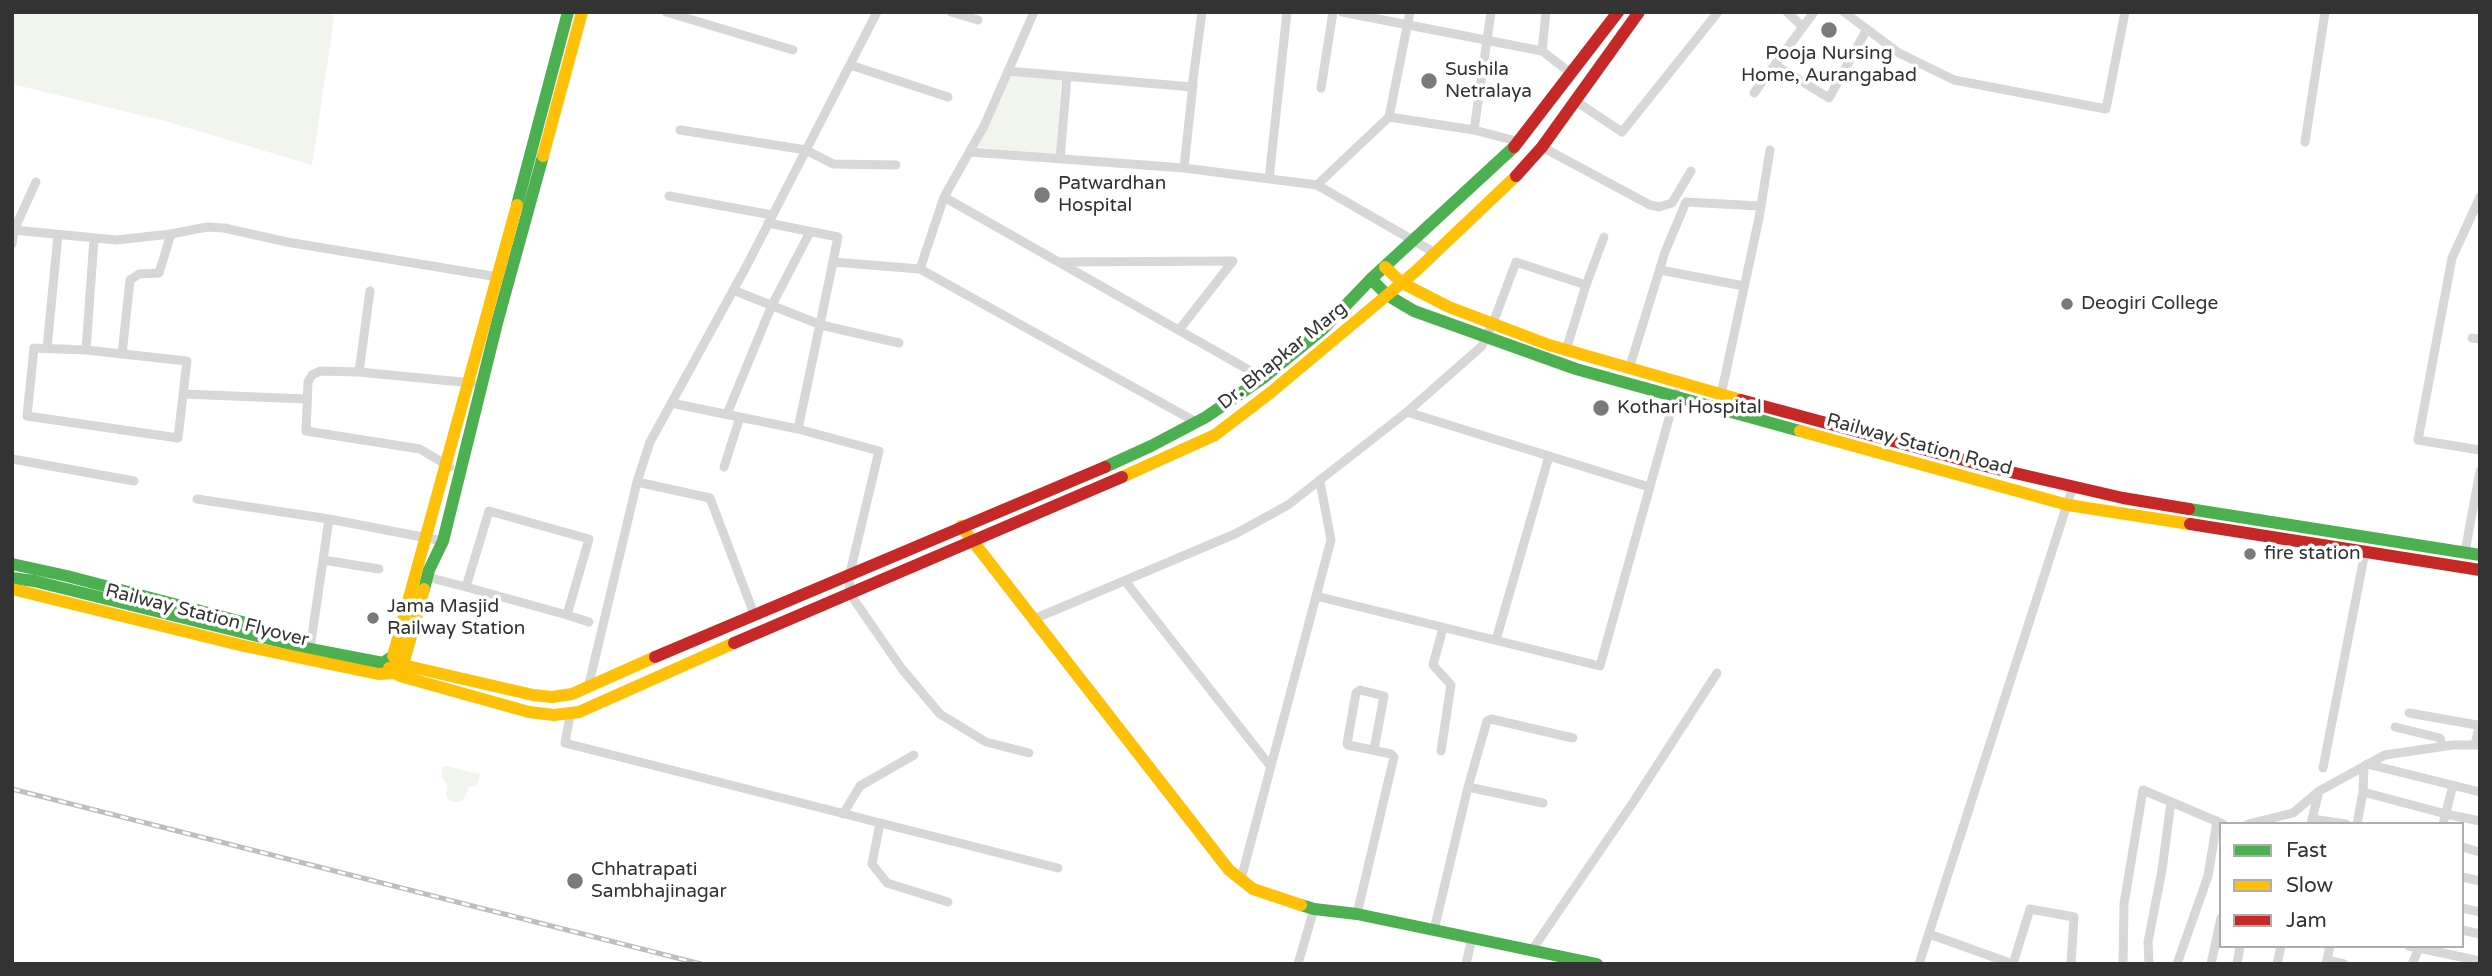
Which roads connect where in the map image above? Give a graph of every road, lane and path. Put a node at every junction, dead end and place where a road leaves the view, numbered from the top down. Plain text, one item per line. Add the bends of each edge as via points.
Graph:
1 (666, 12) edge
2 (877, 12) edge
3 (951, 12) edge
4 (1034, 12) edge
5 (1202, 12) edge
6 (1287, 12) edge
7 (1333, 12) edge
8 (1342, 12) edge
9 (1410, 12) edge
10 (1491, 12) edge
11 (1546, 12) edge
12 (1618, 12) edge
13 (1640, 12) edge
14 (1718, 12) edge
15 (1787, 12) edge
16 (1814, 12) edge
17 (1844, 12) edge
18 (2125, 12) edge
19 (2325, 12) edge
20 (567, 15) edge
21 (581, 16) edge
22 (978, 20) dead end
23 (1408, 25) junction
24 (1803, 27) junction
25 (1867, 29) junction
26 (1487, 40) junction
27 (793, 50) dead end
28 (1542, 51) junction
29 (850, 65) junction
30 (1775, 65) junction
31 (1008, 71) junction
32 (1573, 74) junction
33 (1067, 76) junction
34 (1194, 76) junction
35 (1321, 88) dead end
36 (1754, 93) dead end
37 (948, 97) dead end
38 (1574, 100) junction
39 (1389, 117) junction
40 (680, 130) dead end
41 (1474, 130) junction
42 (1520, 142) junction
43 (2305, 142) dead end
44 (1542, 147) junction
45 (806, 150) junction
46 (1770, 150) dead end
47 (969, 152) junction
48 (1060, 159) junction
49 (896, 165) dead end
50 (1184, 168) junction
51 (533, 171) junction
52 (1691, 171) dead end
53 (1269, 179) junction
54 (36, 182) dead end
55 (1317, 185) junction
56 (669, 196) dead end
57 (944, 197) junction
58 (2480, 197) edge
59 (1760, 206) junction
60 (770, 219) junction
61 (14, 230) junction
62 (810, 232) junction
63 (171, 234) junction
64 (58, 235) junction
65 (1604, 237) dead end
66 (94, 239) junction
67 (1415, 240) junction
68 (12, 244) edge
69 (1435, 253) junction
70 (1059, 262) junction
71 (1385, 267) junction
72 (920, 269) junction
73 (832, 270) junction
74 (1660, 270) junction
75 (498, 277) junction
76 (1371, 279) junction
77 (1402, 283) junction
78 (1587, 285) junction
79 (1744, 286) junction
80 (733, 290) junction
81 (370, 291) dead end
82 (1387, 295) junction
83 (772, 305) junction
84 (1493, 323) junction
85 (821, 325) junction
86 (1179, 330) junction
87 (1488, 338) junction
88 (899, 344) dead end
89 (47, 348) junction
90 (86, 350) junction
91 (1566, 350) junction
92 (122, 354) junction
93 (1629, 369) junction
94 (359, 372) junction
95 (1263, 378) junction
96 (1678, 383) junction
97 (475, 384) junction
98 (1719, 393) junction
99 (183, 394) junction
100 (1675, 397) junction
101 (306, 399) junction
102 (671, 403) junction
103 (1718, 409) junction
104 (1406, 412) junction
105 (727, 414) junction
106 (740, 417) junction
107 (1196, 422) junction
108 (798, 429) junction
109 (2480, 450) edge
110 (1549, 456) junction
111 (12, 459) edge
112 (447, 463) junction
113 (724, 467) dead end
114 (2480, 471) edge
115 (459, 474) junction
116 (134, 481) dead end
117 (637, 482) junction
118 (1320, 482) junction
119 (2073, 486) junction
120 (1649, 487) junction
121 (197, 499) dead end
122 (2068, 505) junction
123 (329, 519) junction
124 (961, 526) junction
125 (428, 537) junction
126 (443, 541) junction
127 (974, 542) junction
128 (2365, 552) junction
129 (2465, 552) junction
130 (2480, 555) edge
131 (323, 560) junction
132 (12, 564) edge
133 (379, 569) dead end
134 (2480, 570) edge
135 (427, 577) junction
136 (849, 577) junction
137 (12, 578) edge
138 (1125, 581) junction
139 (466, 587) junction
140 (12, 589) edge
141 (850, 594) junction
142 (1316, 596) junction
143 (754, 614) junction
144 (567, 615) junction
145 (1034, 620) junction
146 (589, 622) dead end
147 (1443, 628) junction
148 (244, 639) junction
149 (271, 640) junction
150 (1496, 640) junction
151 (310, 649) junction
152 (394, 665) junction
153 (1717, 673) dead end
154 (587, 688) junction
155 (2409, 713) dead end
156 (570, 715) junction
157 (2395, 727) dead end
158 (1573, 738) dead end
159 (2477, 745) edge
160 (2442, 746) junction
161 (1374, 750) junction
162 (1441, 751) dead end
163 (1028, 753) dead end
164 (914, 755) dead end
165 (2366, 765) junction
166 (1271, 767) junction
167 (2323, 768) dead end
168 (2453, 785) junction
169 (1468, 787) junction
170 (2319, 791) junction
171 (2363, 792) junction
172 (2480, 792) edge
173 (2171, 802) junction
174 (1543, 803) dead end
175 (843, 814) junction
176 (2445, 819) edge
177 (2312, 821) edge
178 (2480, 821) edge
179 (2264, 822) edge
180 (2357, 822) edge
181 (880, 823) junction
182 (2219, 823) edge
183 (2219, 827) edge
184 (1058, 868) dead end
185 (1241, 879) junction
186 (948, 902) dead end
187 (1314, 909) junction
188 (1357, 914) junction
189 (2219, 928) edge
190 (1434, 930) junction
191 (1929, 934) junction
192 (1472, 938) junction
193 (2420, 948) edge
194 (2424, 948) edge
195 (1532, 950) junction
196 (1574, 961) edge
197 (2480, 961) edge
198 (2326, 962) edge
199 (1298, 964) edge
200 (1466, 964) edge
201 (1597, 964) edge
202 (1919, 964) edge
203 (2013, 964) edge
204 (2071, 964) edge
205 (2123, 964) edge
206 (2149, 964) edge
207 (2177, 964) edge
208 (2211, 964) edge
209 (2344, 964) edge
210 (2412, 964) edge

1 - 27 street
2 - 29 street
3 - 22 street
4 - 31 street
5 - 34 street
6 - 53 street
7 - 35 street
8 - 23 street
9 - 23 street
10 - 26 street
11 - 28 street
12 - 32 main road, Dr. Bhapkar Marg
13 - 38 main road, Dr. Bhapkar Marg
14 - 38 street via 1622,132
15 - 24 street
16 - 24 street
17 - 25 street
18 - 25 street via 2106,109 1954,80 1899,53
19 - 43 street
20 - 21 main road
20 - 51 main road
21 - 51 main road
23 - 26 street
23 - 39 street
24 - 30 street
25 - 30 street via 1829,97
26 - 28 street
26 - 41 street
28 - 32 street
29 - 37 street
29 - 45 street
30 - 36 street
31 - 33 street
31 - 47 street
32 - 42 main road, Dr. Bhapkar Marg
33 - 34 street via 1192,88
33 - 48 street
34 - 50 street
38 - 44 main road, Dr. Bhapkar Marg
39 - 41 street
39 - 55 street
40 - 45 street
41 - 42 street
42 - 67 main road, Dr. Bhapkar Marg
44 - 52 street via 1659,207 1672,203
44 - 69 main road, Dr. Bhapkar Marg
45 - 49 street via 833,164
45 - 60 street
46 - 59 street
47 - 48 street
47 - 57 street
48 - 50 street
50 - 53 street
51 - 75 main road
51 - 97 main road
53 - 55 street
54 - 61 street
55 - 67 street
56 - 60 street
57 - 70 street
57 - 72 street
58 - 109 street via 2452,258 2418,440
59 - 74 street via 1686,202
59 - 79 street
60 - 62 street
60 - 80 street
61 - 64 street
61 - 68 street
62 - 73 street via 838,237
62 - 83 street
63 - 66 street
63 - 75 street via 224,228
63 - 92 street via 159,273 139,274 130,280
64 - 66 street
64 - 89 street
65 - 78 street
66 - 90 street
67 - 69 street
67 - 71 main road, Dr. Bhapkar Marg
69 - 77 main road, Dr. Bhapkar Marg
70 - 86 street
70 - 86 street via 1233,261
71 - 76 main road, Dr. Bhapkar Marg
71 - 77 main road, Railway Station Road
72 - 73 street via 833,262
72 - 107 street
73 - 85 street
74 - 79 street
74 - 93 street
75 - 97 main road
76 - 82 main road, Railway Station Road
76 - 95 main road, Dr. Bhapkar Marg via 1323,328
77 - 82 main road, Dr. Bhapkar Marg
77 - 84 main road, Railway Station Road
78 - 84 street via 1516,262
78 - 91 street
79 - 98 street
80 - 83 street
80 - 102 street
81 - 94 street
82 - 87 main road, Railway Station Road via 1414,311
82 - 127 main road, Dr. Bhapkar Marg via 1215,435
83 - 85 street
83 - 105 street
84 - 87 street
84 - 91 main road, Railway Station Road
85 - 88 street
85 - 108 street
86 - 95 street
87 - 100 main road, Railway Station Road
87 - 104 street
89 - 90 street
89 - 99 street via 34,348 27,416 178,438
90 - 92 street
91 - 93 main road, Railway Station Road
92 - 99 street via 187,361
93 - 96 main road, Railway Station Road
94 - 97 street
94 - 101 street via 312,375
95 - 107 main road, Dr. Bhapkar Marg
96 - 98 main road, Railway Station Road
96 - 100 street
97 - 112 main road
97 - 115 main road
98 - 103 street
98 - 119 main road, Railway Station Road
99 - 101 street
100 - 103 main road, Railway Station Road
100 - 120 street
101 - 112 street via 306,431 420,449
102 - 105 street
102 - 117 street via 650,442
103 - 122 main road, Railway Station Road
104 - 110 street
104 - 118 street
105 - 106 street
106 - 108 street
106 - 113 street
107 - 124 main road, Dr. Bhapkar Marg via 1152,446
108 - 136 street via 878,452
110 - 120 street
110 - 150 street
111 - 116 street
112 - 115 street
112 - 125 main road
114 - 129 street
115 - 126 main road
117 - 143 street via 710,498
117 - 154 street
118 - 138 street via 1235,534
118 - 142 street via 1331,540
119 - 122 street
119 - 129 main road, Railway Station Road via 2123,498
120 - 150 street via 1600,666
121 - 123 street
122 - 128 main road, Railway Station Road
122 - 191 street
123 - 125 street
123 - 131 street
124 - 127 main road
124 - 136 main road, Dr. Bhapkar Marg
125 - 126 street
125 - 152 main road
126 - 135 main road
127 - 141 main road, Dr. Bhapkar Marg
127 - 145 main road
128 - 134 main road, Railway Station Road
128 - 167 street
129 - 130 main road, Railway Station Road
131 - 133 street
131 - 151 street
132 - 149 main road via 250,624
135 - 139 street
135 - 152 main road
136 - 141 street
136 - 143 main road, Dr. Bhapkar Marg
137 - 148 main road, Railway Station Flyover
138 - 145 street
138 - 166 street
139 - 144 street
139 - 144 street via 489,511 589,539
140 - 148 main road, Railway Station Flyover
141 - 156 main road, Dr. Bhapkar Marg
141 - 163 street via 940,714 986,742
142 - 147 street
142 - 166 street
143 - 154 main road, Dr. Bhapkar Marg
144 - 146 street
145 - 185 main road via 1229,870
147 - 150 street
147 - 162 street via 1433,665 1451,685
148 - 149 main road, Railway Station Flyover
148 - 152 main road, Railway Station Flyover via 378,674
149 - 151 main road, Railway Station Flyover
151 - 152 main road, Railway Station Flyover
152 - 154 main road, Dr. Bhapkar Marg via 533,695 562,696
152 - 156 main road via 529,712
153 - 195 street
155 - 159 street via 2477,725
156 - 175 street via 565,743
157 - 160 street via 2440,738
158 - 169 street via 1491,719
159 - 160 street
160 - 165 street via 2385,755
161 - 161 street via 1347,744 1360,690 1384,696
161 - 188 street via 1394,757
164 - 175 street via 860,786
165 - 168 street
165 - 170 street
165 - 171 street
166 - 185 street
168 - 172 street
168 - 176 street
169 - 174 street
169 - 190 street
170 - 177 street
170 - 179 street via 2293,813
171 - 176 street
171 - 180 street
173 - 182 street
173 - 205 street via 2143,790 2124,904
173 - 206 street via 2148,942
175 - 181 street
176 - 178 street
181 - 184 street
181 - 186 street via 872,864 887,883
183 - 207 street via 2208,876
185 - 187 main road via 1253,889
187 - 188 main road
187 - 199 street
188 - 190 main road
189 - 208 street
190 - 192 main road
191 - 202 street
191 - 203 street
192 - 195 main road
192 - 200 street
193 - 210 street
194 - 197 street
195 - 196 main road
196 - 201 main road
198 - 209 street
203 - 204 street via 2030,909 2074,917

